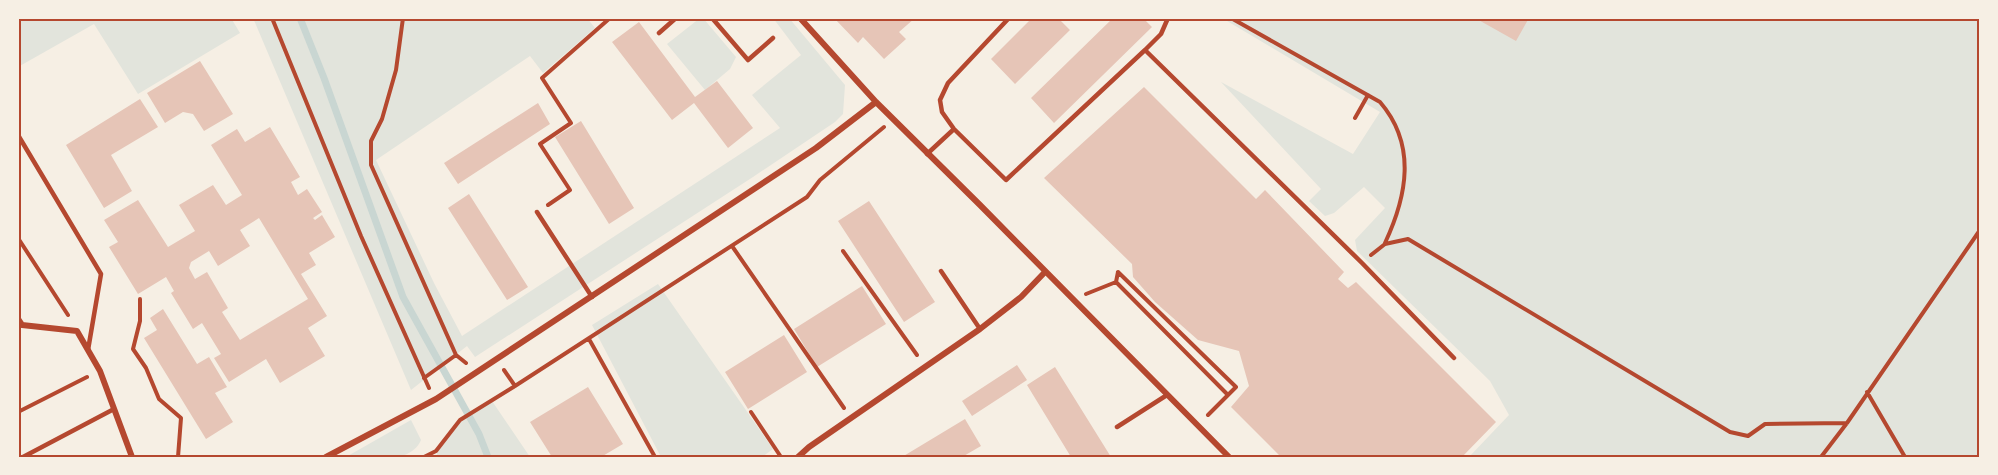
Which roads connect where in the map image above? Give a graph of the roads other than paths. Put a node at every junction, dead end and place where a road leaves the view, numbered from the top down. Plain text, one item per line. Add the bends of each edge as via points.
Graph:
1 (676, 18) edge
2 (712, 18) edge
3 (800, 18) edge
4 (1009, 18) edge
5 (1168, 18) edge
6 (659, 33) dead end
7 (773, 38) dead end
8 (1145, 50) junction
9 (876, 102) junction
10 (954, 129) junction
11 (18, 135) edge
12 (927, 154) junction
13 (537, 212) road end
14 (941, 271) dead end
15 (1045, 272) junction
16 (592, 297) junction
17 (18, 319) edge
18 (980, 329) junction
19 (88, 350) junction
20 (1454, 358) dead end
21 (1167, 395) junction
22 (114, 409) junction
23 (1117, 427) dead end
24 (23, 457) edge
25 (132, 457) edge
26 (326, 457) edge
27 (798, 457) edge
28 (1228, 457) edge

1 - 6 lane
2 - 7 lane via 747,60
3 - 9 street
4 - 10 lane via 948,83 940,100 942,112
5 - 8 lane via 1161,33
8 - 10 lane via 1006,180
8 - 20 lane
9 - 12 street
9 - 16 street via 816,148
10 - 12 lane
11 - 19 lane via 101,274
12 - 15 street
13 - 16 lane
14 - 18 lane
15 - 18 street
15 - 21 street
16 - 26 street via 439,396
17 - 19 street via 22,325 77,332
18 - 27 street
19 - 22 street
21 - 23 lane
21 - 28 street
22 - 24 lane
22 - 25 street

